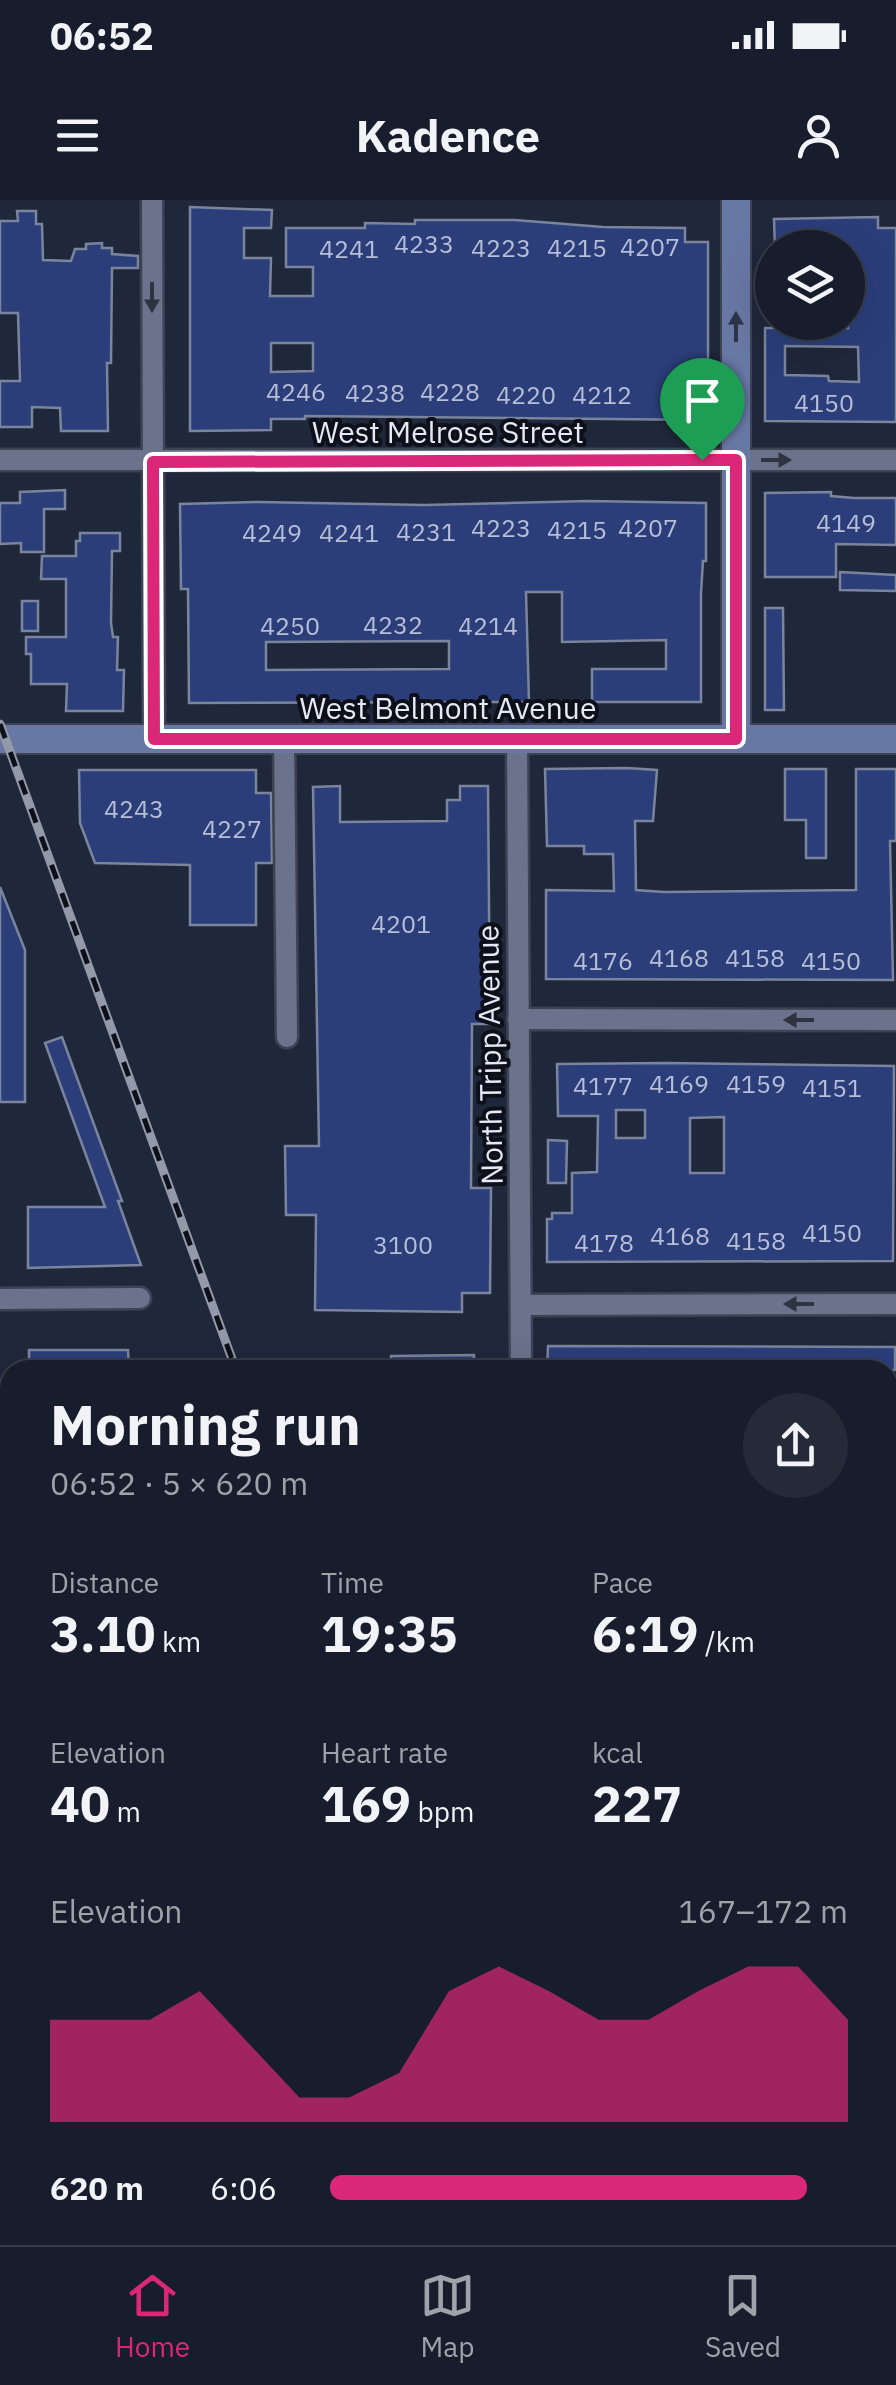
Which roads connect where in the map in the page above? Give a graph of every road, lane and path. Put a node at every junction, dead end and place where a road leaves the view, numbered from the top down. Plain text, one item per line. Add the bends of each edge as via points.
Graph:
1 (152, 200) edge
2 (736, 200) edge
3 (0, 460) edge
4 (736, 460) junction
5 (896, 460) edge
6 (153, 462) junction
7 (0, 738) edge
8 (154, 739) junction
9 (284, 739) junction
10 (517, 739) junction
11 (736, 739) junction
12 (896, 740) edge
13 (518, 1019) junction
14 (896, 1020) edge
15 (287, 1037) dead end
16 (140, 1298) dead end
17 (0, 1299) edge
18 (896, 1304) edge
19 (521, 1305) junction
20 (521, 1360) edge

1 -> 6 street
4 -> 2 main road
3 - 6 street, West Melrose Street
4 -> 5 street, West Melrose Street
4 - 6 street, West Melrose Street
4 - 11 main road
6 - 8 street
7 - 8 main road, West Belmont Avenue
8 - 9 main road, West Belmont Avenue
9 - 10 main road, West Belmont Avenue
9 - 15 street
10 - 11 main road, West Belmont Avenue
10 - 13 street, North Tripp Avenue
11 - 12 main road, West Belmont Avenue
14 -> 13 street
13 - 19 street, North Tripp Avenue
16 - 17 street
18 -> 19 street
19 - 20 street, North Tripp Avenue

